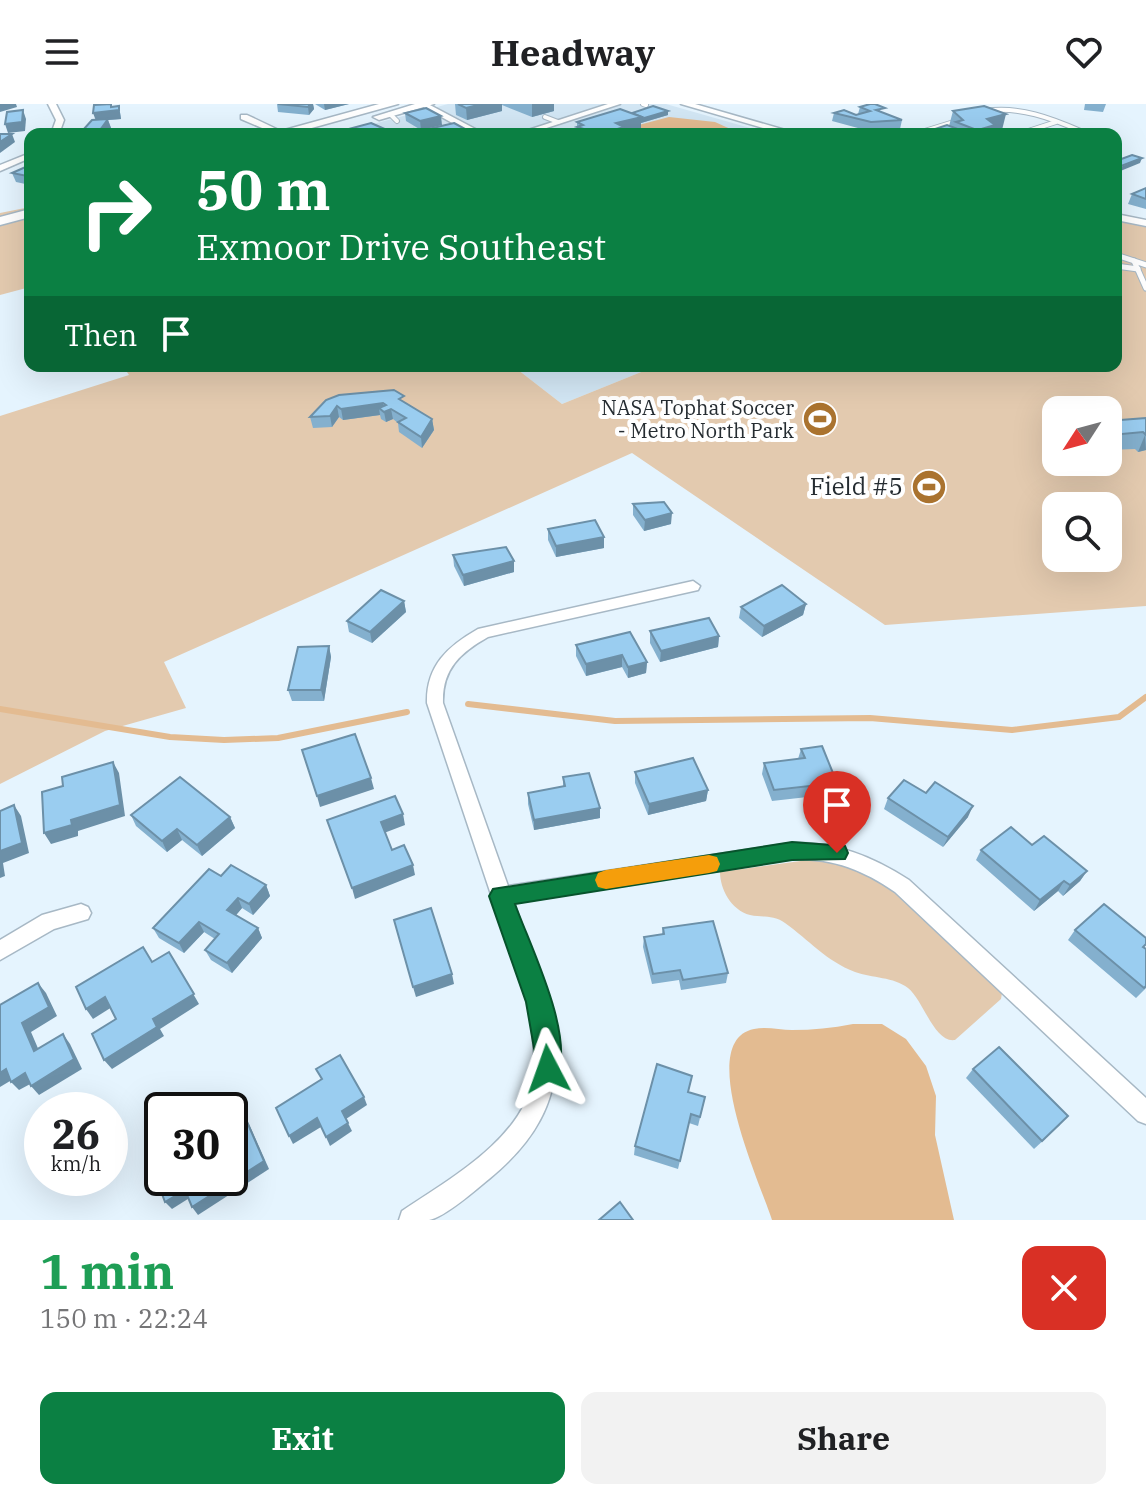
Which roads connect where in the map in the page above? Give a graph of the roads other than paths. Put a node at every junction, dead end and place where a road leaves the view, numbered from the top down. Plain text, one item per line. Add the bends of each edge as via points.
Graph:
1 (52, 104) edge
2 (616, 104) edge
3 (685, 104) edge
4 (426, 105) edge
5 (238, 108) dead end
6 (393, 113) edge
7 (977, 113) edge
8 (969, 116) edge
9 (244, 117) junction
10 (545, 117) dead end
11 (558, 122) junction
12 (1057, 122) junction
13 (57, 128) edge
14 (251, 128) edge
15 (267, 128) edge
16 (312, 128) edge
17 (337, 128) edge
18 (464, 128) edge
19 (539, 128) edge
20 (772, 128) edge
21 (933, 128) edge
22 (1038, 128) edge
23 (1073, 128) edge
24 (24, 158) edge
25 (0, 168) edge
26 (24, 204) edge
27 (0, 210) edge
28 (24, 215) edge
29 (1122, 218) edge
30 (0, 221) edge
31 (1146, 223) edge
32 (1122, 257) edge
33 (1134, 261) junction
34 (1146, 265) edge
35 (1122, 267) edge
36 (1138, 269) junction
37 (1146, 286) edge
38 (693, 586) dead end
39 (501, 896) junction
40 (81, 913) dead end
41 (0, 951) edge
42 (1146, 1113) edge
43 (411, 1220) edge

1 - 13 street via 60,120
2 - 11 street
3 - 20 street
4 - 6 main road
4 - 18 street
5 - 9 street
6 - 16 main road
6 - 17 main road
7 - 12 lane via 1011,107
8 - 21 lane
9 - 14 street
9 - 15 street
10 - 11 lane
11 - 19 street
12 - 22 lane
12 - 23 lane
24 - 25 street
26 - 27 main road
28 - 30 main road
29 - 31 street
32 - 33 lane
33 - 34 lane
33 - 36 lane
35 - 36 lane
36 - 37 lane
38 - 39 street via 484,633 444,662 433,689 435,703
39 - 42 street via 792,851 816,849 857,857 902,886
39 - 43 street via 547,1034 548,1069 541,1102 496,1158
40 - 41 street via 49,921

